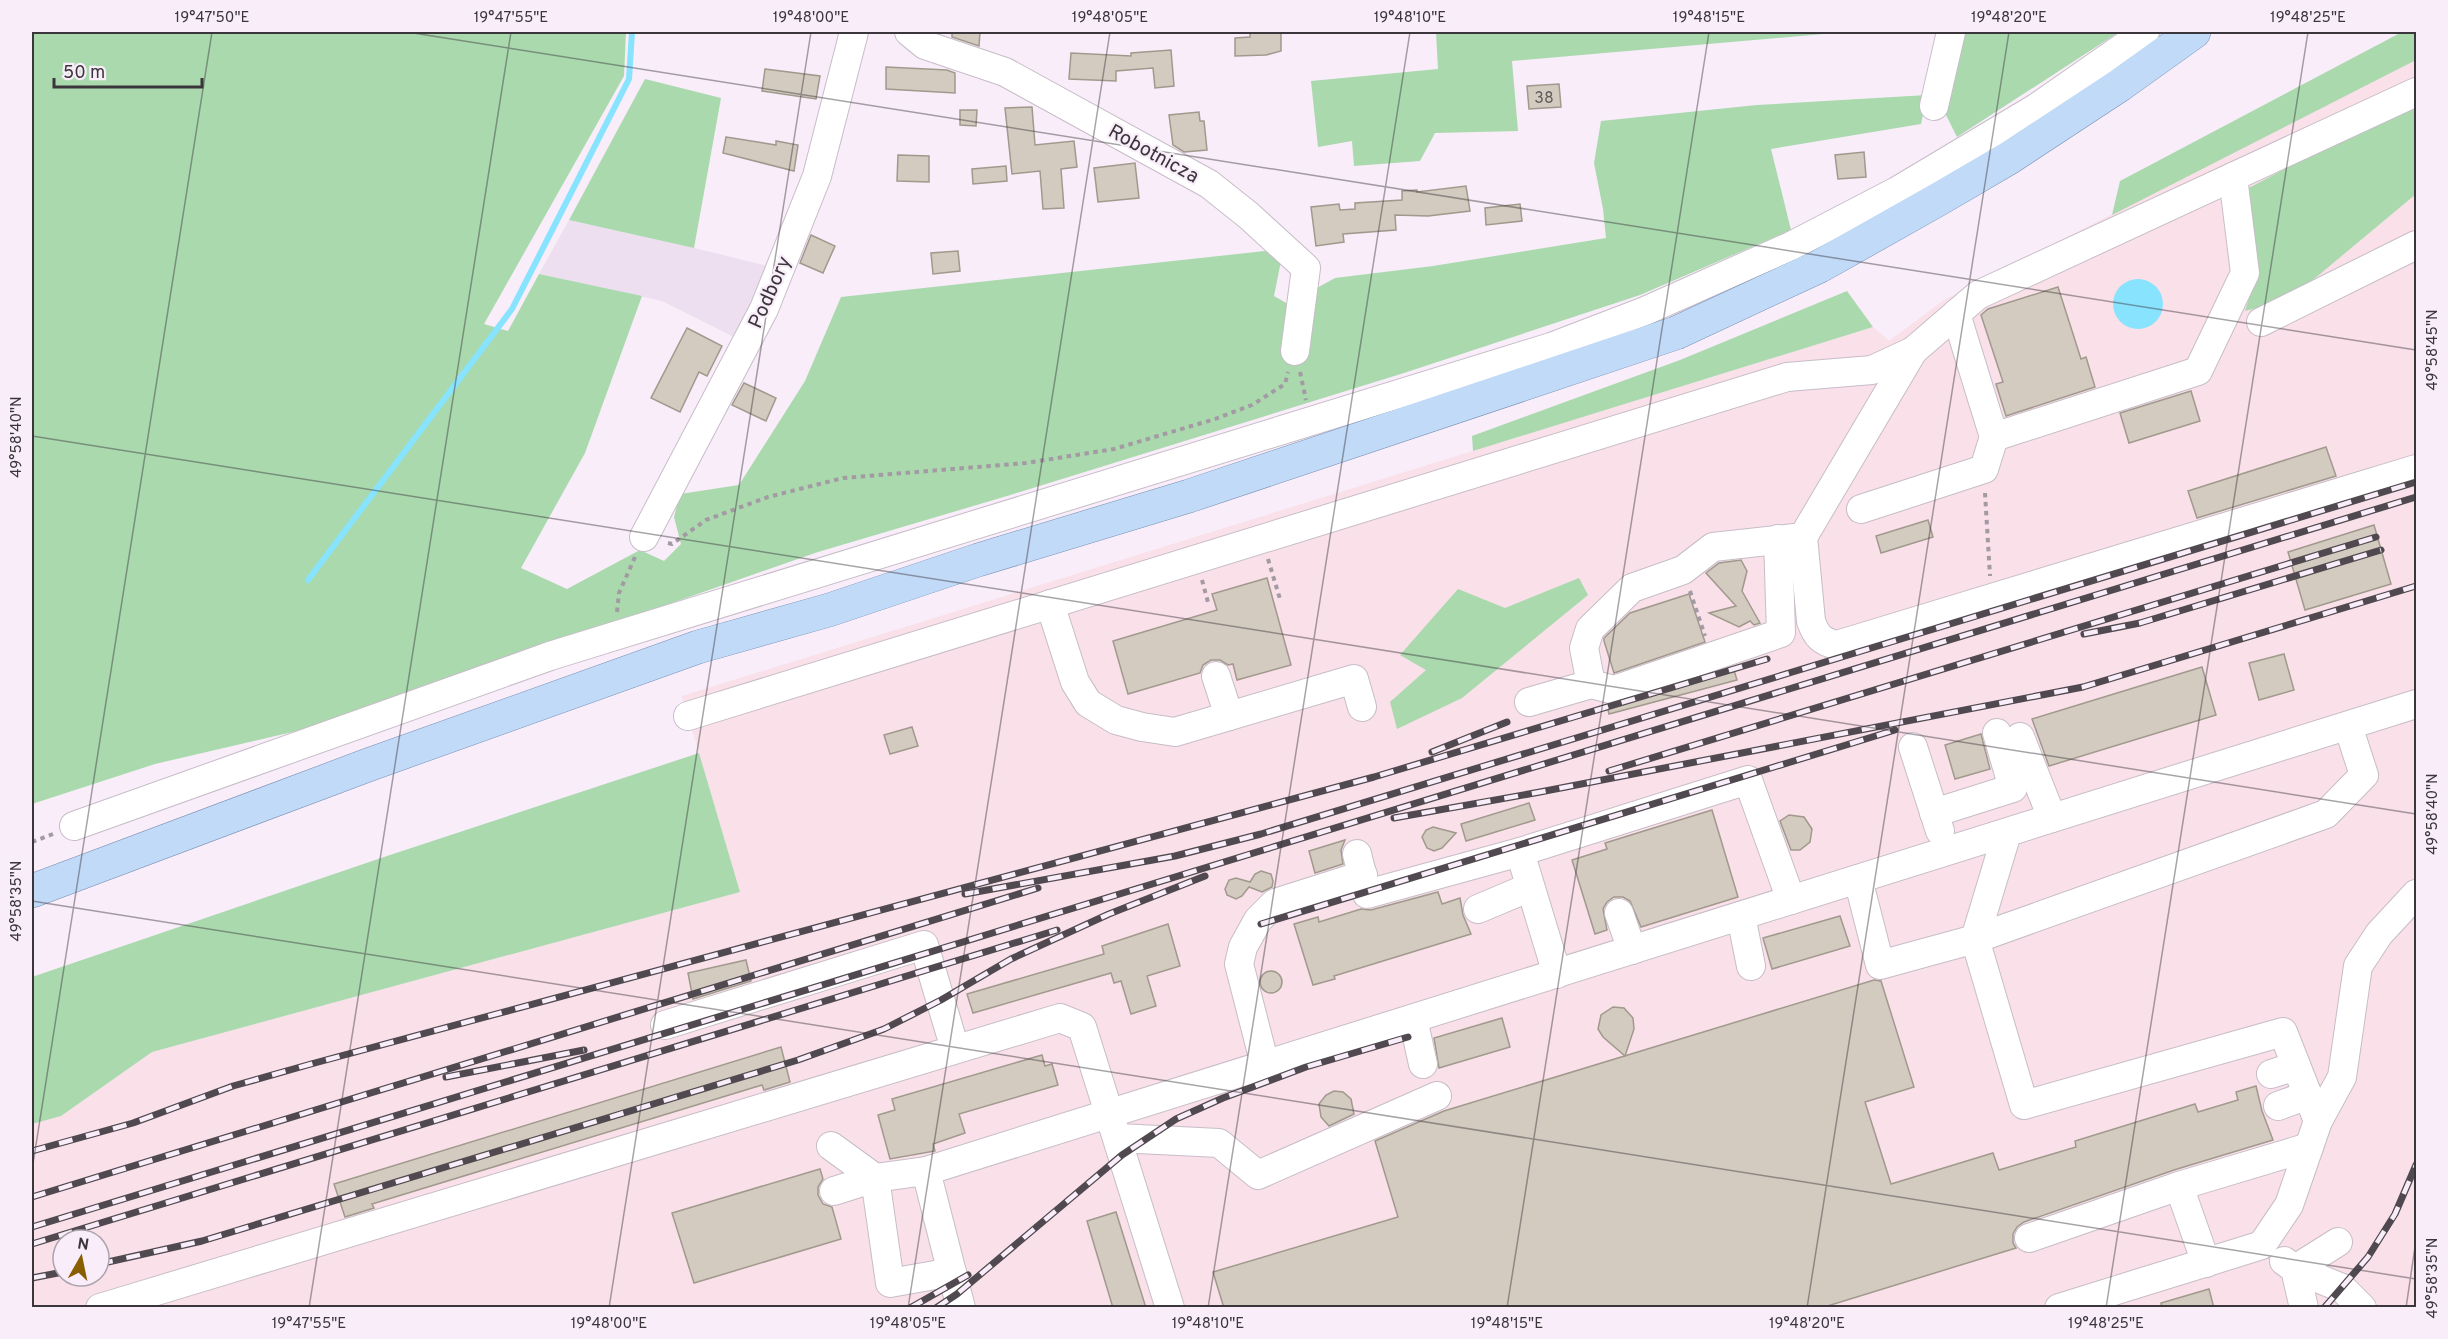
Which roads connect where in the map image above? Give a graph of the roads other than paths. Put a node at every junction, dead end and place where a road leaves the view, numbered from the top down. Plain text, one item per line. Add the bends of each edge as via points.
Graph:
1 (854, 32) edge
2 (909, 32) edge
3 (1951, 32) edge
4 (2145, 32) edge
5 (2194, 32) edge
6 (2416, 92) edge
7 (1934, 106) dead end
8 (2233, 177) junction
9 (2416, 244) edge
10 (1956, 314) junction
11 (2261, 322) dead end
12 (1295, 351) road end
13 (1913, 351) junction
14 (1994, 436) junction
15 (2416, 469) edge
16 (1861, 509) dead end
17 (644, 537) road end
18 (1791, 538) junction
19 (1050, 604) junction
20 (1216, 676) dead end
21 (1591, 684) junction
22 (1529, 702) dead end
23 (2416, 704) edge
24 (1362, 707) dead end
25 (688, 716) dead end
26 (1230, 716) junction
27 (2348, 726) junction
28 (1913, 747) dead end
29 (1935, 813) junction
30 (2052, 818) junction
31 (74, 826) dead end
32 (2007, 832) junction
33 (1947, 851) junction
34 (1520, 852) junction
35 (1858, 879) junction
36 (1530, 887) junction
37 (32, 891) edge
38 (2416, 894) edge
39 (1791, 900) junction
40 (1478, 909) dead end
41 (1619, 913) dead end
42 (1741, 916) junction
43 (1975, 939) junction
44 (1632, 950) junction
45 (1751, 966) dead end
46 (1557, 974) junction
47 (1413, 1019) junction
48 (665, 1025) dead end
49 (956, 1049) junction
50 (1423, 1064) dead end
51 (1265, 1065) junction
52 (2308, 1095) junction
53 (1437, 1096) dead end
54 (2278, 1106) dead end
55 (1115, 1126) junction
56 (2313, 1134) junction
57 (831, 1146) dead end
58 (926, 1171) junction
59 (875, 1178) junction
60 (2179, 1186) junction
61 (834, 1191) dead end
62 (2029, 1238) dead end
63 (2338, 1242) dead end
64 (2262, 1245) junction
65 (2206, 1263) junction
66 (2295, 1269) junction
67 (952, 1272) junction
68 (100, 1308) edge
69 (961, 1308) edge
70 (1170, 1308) edge
71 (2059, 1308) edge
72 (2304, 1308) edge
73 (2362, 1308) edge

1 - 17 street, Podbory via 817,176 764,309
2 - 12 street, Robotnicza via 925,45 1005,72 1035,88 1209,183 1248,215 1306,268
3 - 7 street
4 - 31 street via 2036,108 1897,191 1791,246 1645,311 1551,347 550,656
5 - 37 main road via 2009,158 1940,199 1820,266 1676,333 1189,496 829,610 698,647
6 - 8 street
8 - 10 street via 1978,295
8 - 14 street via 2245,273 2198,371
9 - 11 street
10 - 13 street
10 - 14 street
13 - 18 street
13 - 19 street via 1872,370 1786,377
14 - 16 street via 1984,469
15 - 18 street via 1837,645 1820,639 1814,632
18 - 21 street via 1713,547 1683,570 1632,588 1590,629 1584,648
18 - 21 street via 1781,633 1614,690
19 - 25 street
19 - 26 street via 1075,682 1088,704 1116,720 1175,732
20 - 26 street
21 - 22 street
23 - 27 street
24 - 26 street via 1354,679
27 - 30 street
27 - 43 street via 2364,775 2326,814
28 - 29 street
29 - 30 street via 1970,793 2013,788 2008,735
29 - 33 street
30 - 32 street
32 - 33 street
32 - 43 street
33 - 35 street
34 - 36 street
34 - 39 street via 1748,780
34 - 51 street via 1367,894 1360,865 1275,903 1258,920 1243,946 1239,964
35 - 39 street
35 - 43 street via 1880,965
36 - 40 street
36 - 46 street
38 - 56 street via 2379,934 2358,966 2342,1077
39 - 42 street
41 - 44 street
42 - 44 street via 1708,919 1672,929
42 - 45 street
43 - 52 street via 2024,1105 2283,1032 2284,1070
44 - 46 street
46 - 47 street
47 - 50 street
47 - 51 street
48 - 49 street via 924,945
49 - 55 street via 1060,1018 1082,1027
49 - 68 street
51 - 55 street
52 - 54 street
52 - 56 street
53 - 55 street via 1258,1175 1219,1143
55 - 58 street
55 - 70 street
56 - 60 street
56 - 64 street via 2289,1204
57 - 59 street
58 - 59 street
58 - 67 street
59 - 61 street
59 - 67 street via 890,1283
60 - 62 street
60 - 65 street
63 - 66 street
64 - 65 street
64 - 66 street
65 - 71 street
66 - 72 street
66 - 73 street via 2342,1288
67 - 69 street

